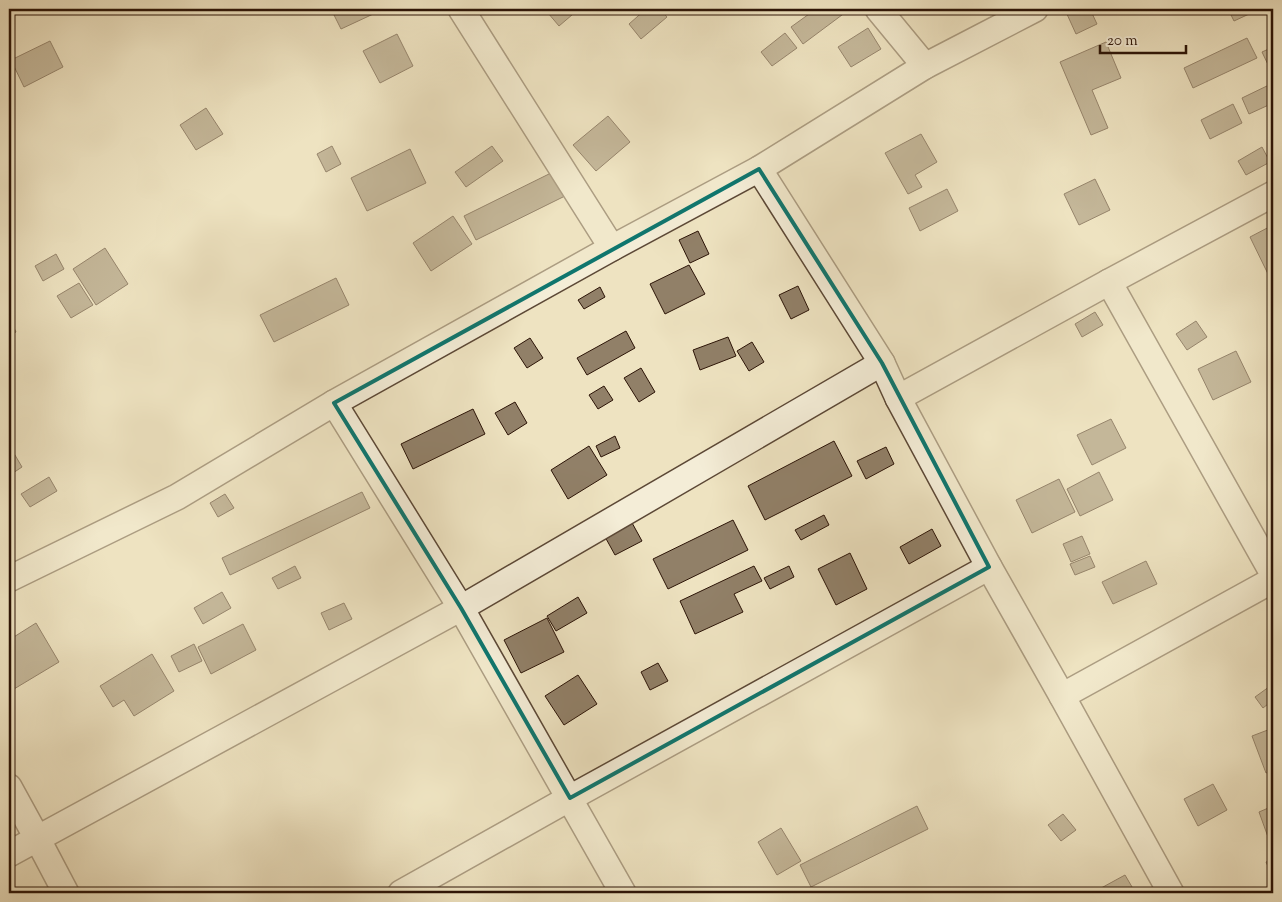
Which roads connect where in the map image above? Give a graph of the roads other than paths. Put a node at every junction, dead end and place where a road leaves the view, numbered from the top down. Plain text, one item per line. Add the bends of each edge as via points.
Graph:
1 (460, 9) edge
2 (878, 9) edge
3 (1035, 9) edge
4 (925, 66) junction
5 (759, 169) junction
6 (1273, 194) edge
7 (612, 248) junction
8 (1109, 282) junction
9 (882, 363) junction
10 (898, 398) junction
11 (334, 403) junction
12 (989, 567) junction
13 (1273, 574) edge
14 (9, 578) edge
15 (1273, 580) edge
16 (461, 608) junction
17 (1062, 696) junction
18 (9, 787) edge
19 (570, 798) junction
20 (37, 838) junction
21 (9, 854) edge
22 (66, 893) edge
23 (401, 893) edge
24 (623, 893) edge
25 (1171, 893) edge

1 - 7 street
2 - 4 street
3 - 4 street
4 - 5 street
5 - 7 street
5 - 9 street
6 - 8 street
7 - 11 street
8 - 10 street
8 - 13 street
9 - 10 street
9 - 16 street
10 - 12 street
11 - 14 street via 177,497
11 - 16 street
12 - 17 street
12 - 19 street
15 - 17 street
16 - 19 street
16 - 20 street
17 - 25 street
18 - 20 street
19 - 23 street
19 - 24 street
20 - 21 street
20 - 22 street

